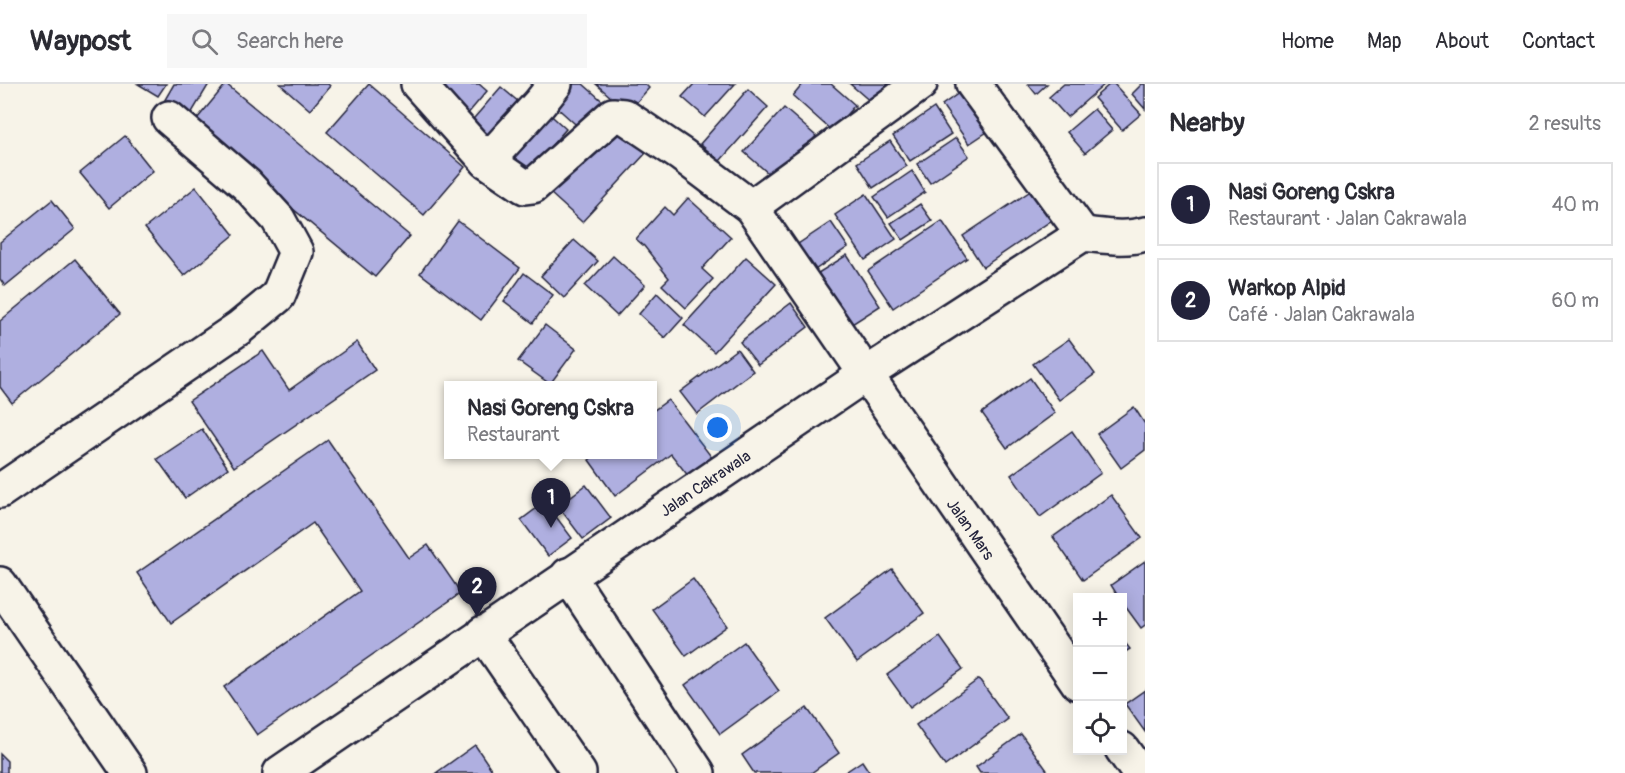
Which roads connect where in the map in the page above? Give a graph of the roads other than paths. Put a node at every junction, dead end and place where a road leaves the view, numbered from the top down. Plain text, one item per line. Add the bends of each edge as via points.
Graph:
1 (418, 84) edge
2 (555, 84) edge
3 (920, 84) edge
4 (973, 84) edge
5 (169, 118) dead end
6 (487, 161) junction
7 (751, 207) junction
8 (1083, 234) junction
9 (1142, 240) edge
10 (866, 374) junction
11 (0, 491) edge
12 (568, 575) junction
13 (0, 584) edge
14 (483, 633) junction
15 (1073, 677) edge
16 (1126, 755) edge
17 (130, 773) edge
18 (280, 773) edge
19 (579, 773) edge
20 (698, 773) edge
21 (1139, 773) edge

1 - 6 street, Jalan Mars
2 - 6 street
3 - 7 street
4 - 8 street
5 - 11 street via 247,185 278,219 296,252 278,296 239,328
6 - 7 street, Jalan Mars via 525,187 533,186 613,115 624,116
7 - 10 street, Jalan Mars
8 - 9 street
8 - 10 street, Jalan Cakrawala
10 - 12 street, Jalan Cakrawala
10 - 15 street, Jalan Mars
12 - 14 street, Jalan Cakrawala
12 - 20 street
13 - 17 street
14 - 18 street, Jalan Cakrawala
14 - 19 street
16 - 21 street

